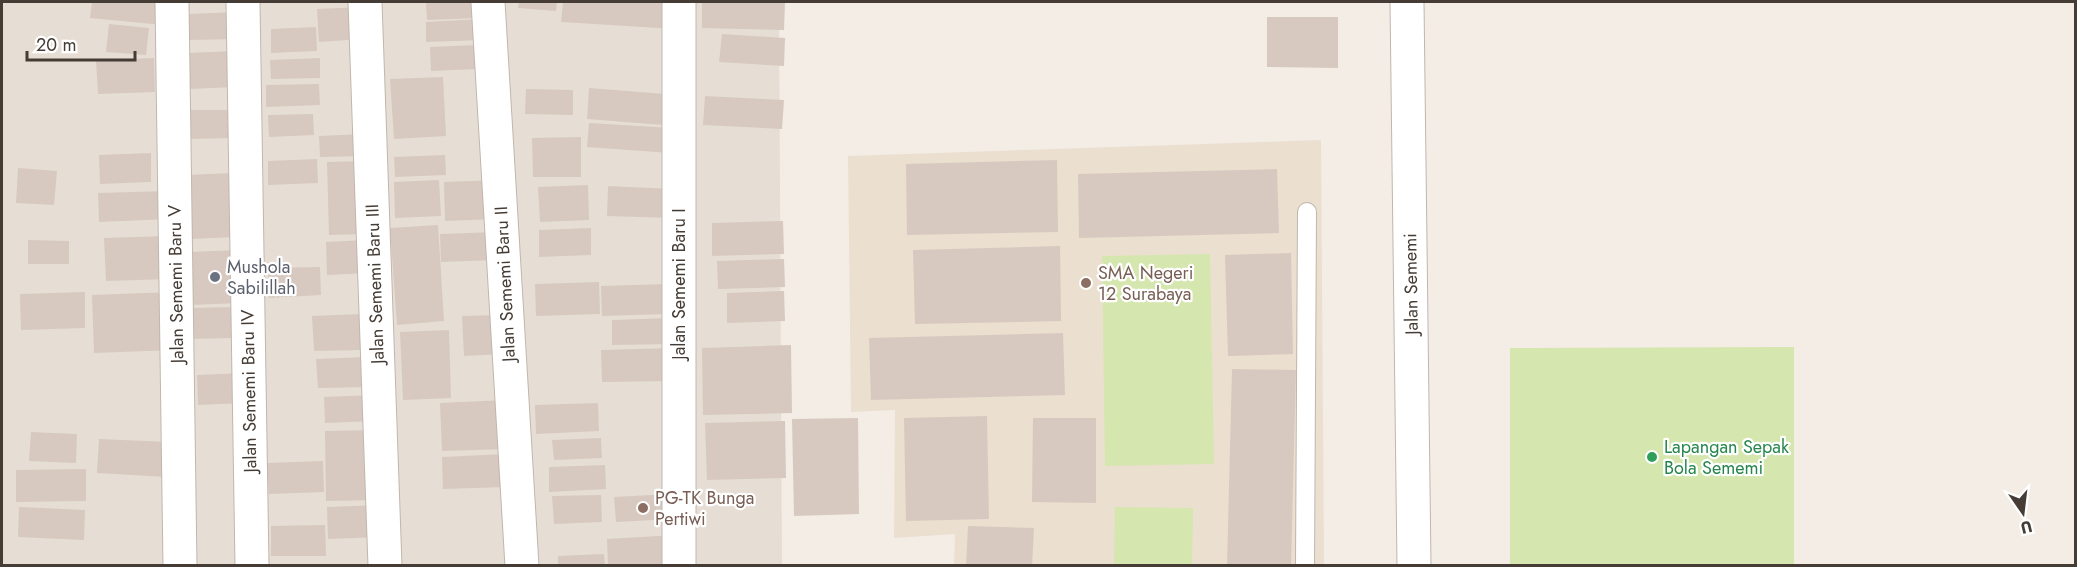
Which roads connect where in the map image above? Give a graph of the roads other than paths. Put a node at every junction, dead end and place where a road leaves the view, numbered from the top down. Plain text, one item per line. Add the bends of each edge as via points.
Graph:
1 (172, 2) edge
2 (243, 2) edge
3 (365, 2) edge
4 (488, 2) edge
5 (679, 2) edge
6 (1407, 2) edge
7 (1307, 212) dead end
8 (180, 566) edge
9 (252, 566) edge
10 (385, 566) edge
11 (522, 566) edge
12 (679, 566) edge
13 (1305, 566) edge
14 (1414, 566) edge

1 - 8 street, Jalan Sememi Baru V
2 - 9 street, Jalan Sememi Baru IV
3 - 10 street, Jalan Sememi Baru III
4 - 11 street, Jalan Sememi Baru II
5 - 12 street, Jalan Sememi Baru I
6 - 14 street, Jalan Sememi
7 - 13 lane

